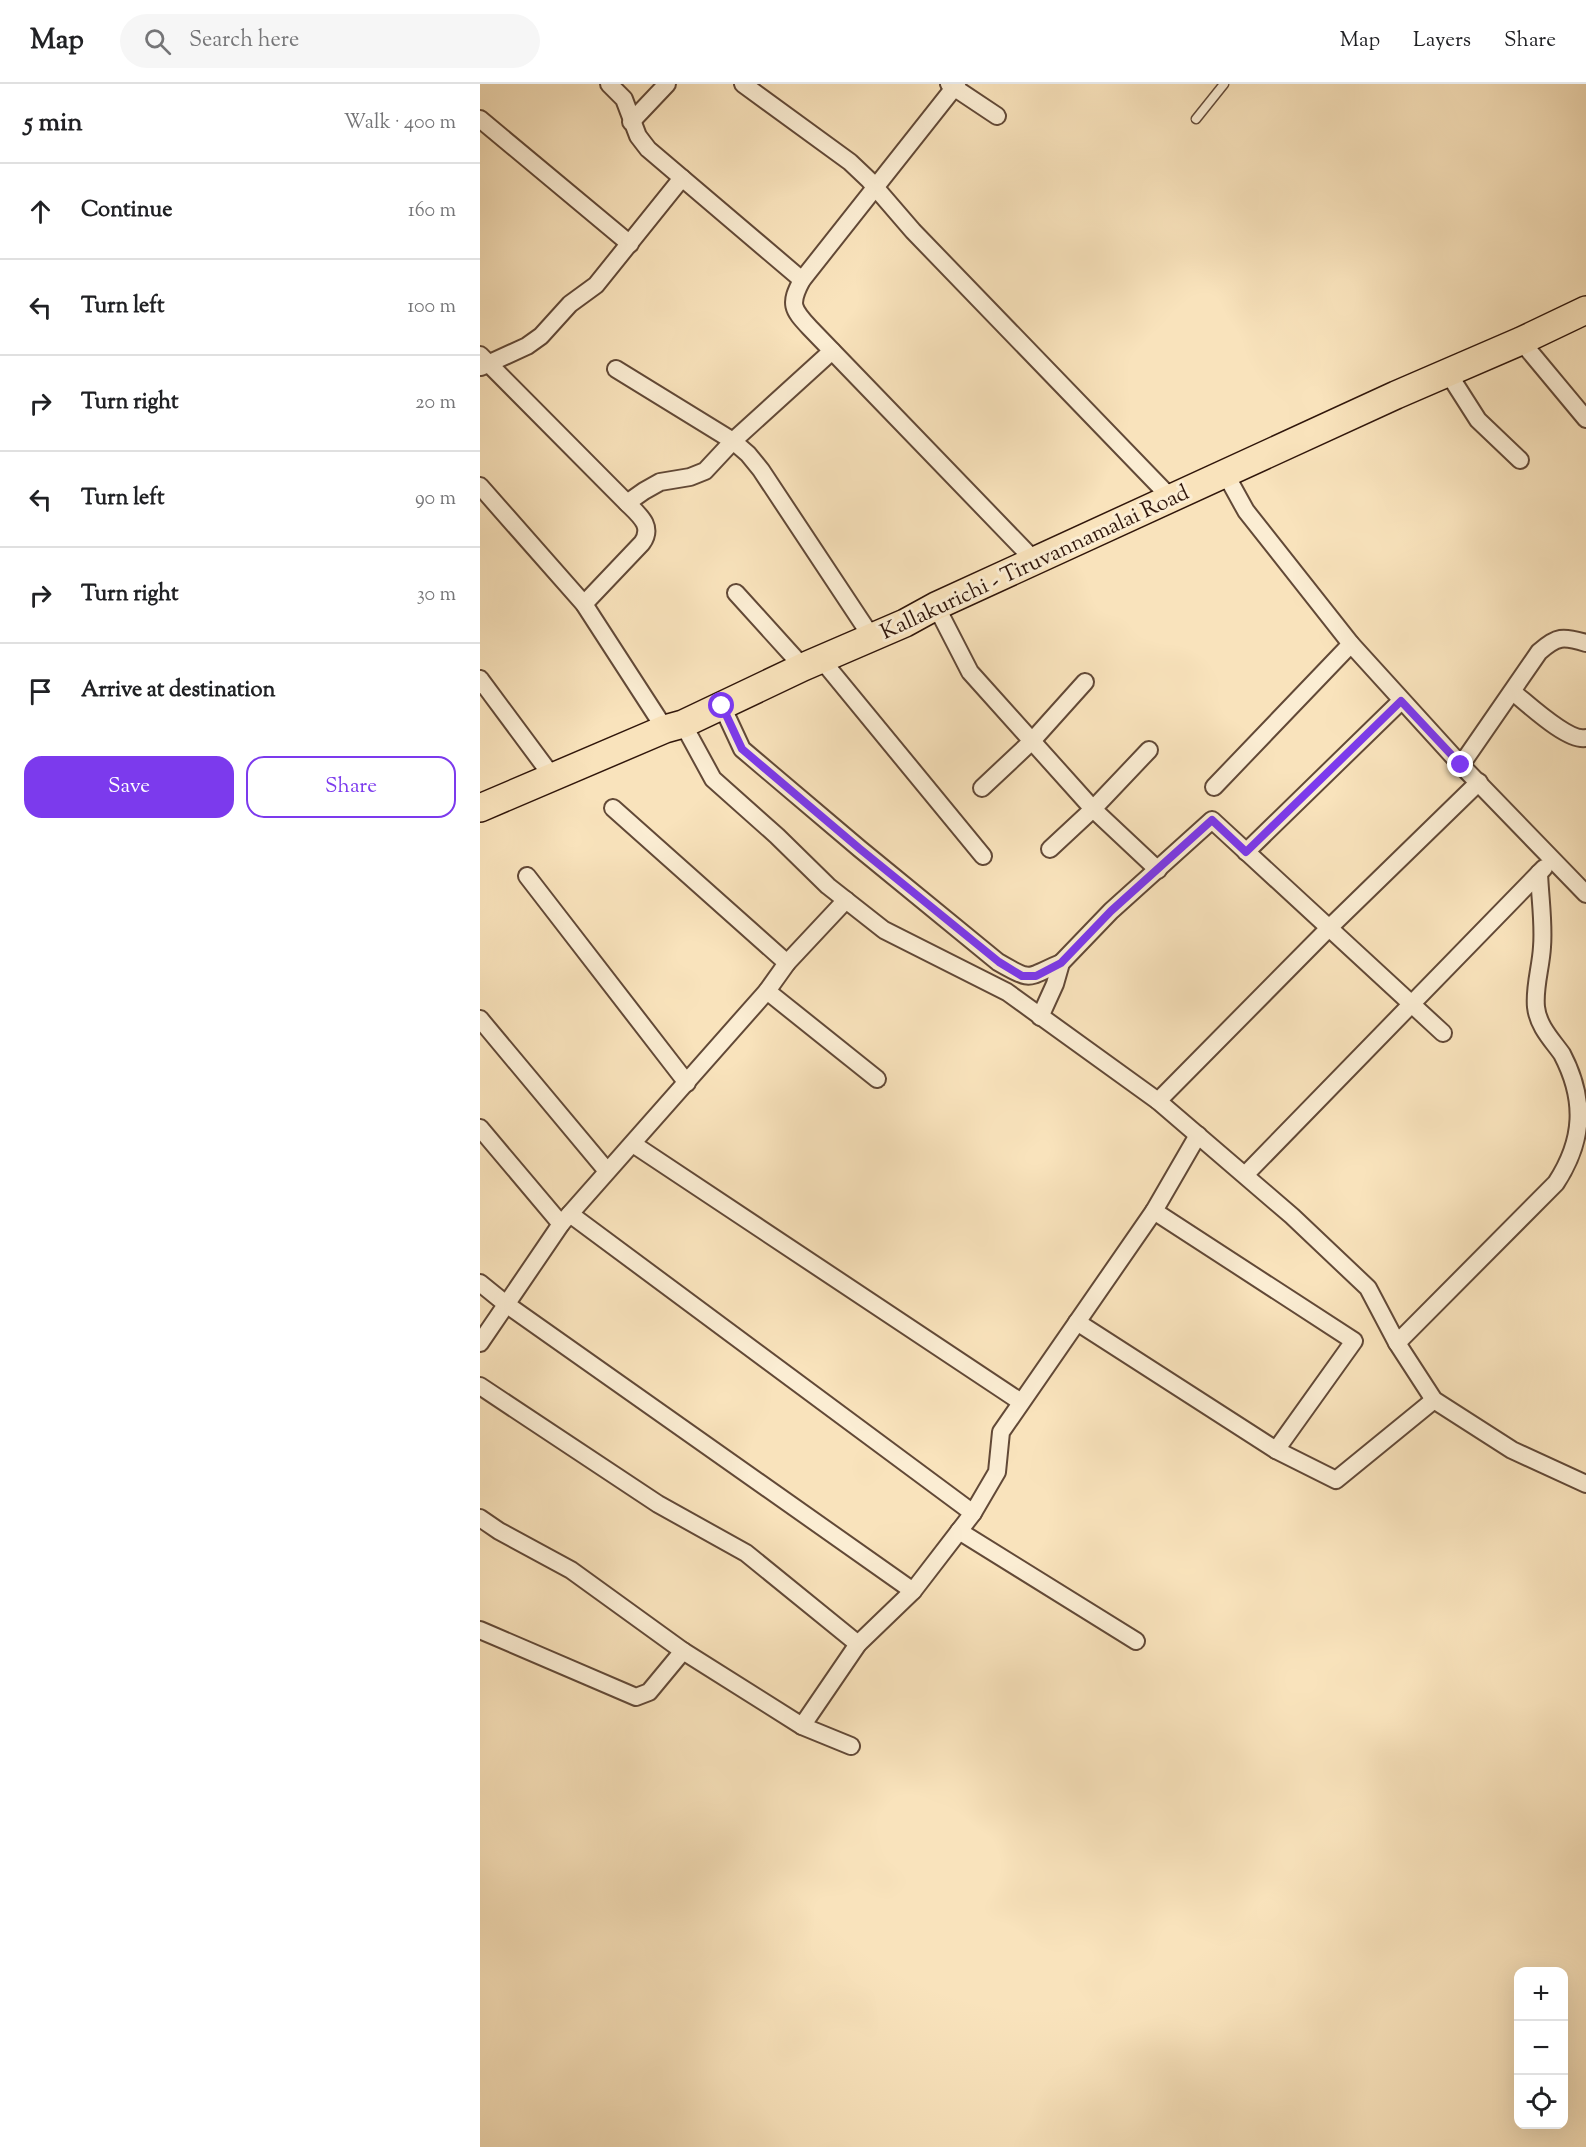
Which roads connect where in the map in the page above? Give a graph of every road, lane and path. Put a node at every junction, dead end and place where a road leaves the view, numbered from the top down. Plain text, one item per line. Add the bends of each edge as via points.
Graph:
1 (609, 84) edge
2 (667, 84) edge
3 (742, 84) edge
4 (1224, 84) edge
5 (953, 85) edge
6 (997, 116) dead end
7 (480, 119) edge
8 (1196, 119) dead end
9 (631, 122) junction
10 (682, 178) junction
11 (875, 187) junction
12 (630, 244) junction
13 (802, 280) junction
14 (1584, 313) edge
15 (1521, 341) junction
16 (831, 351) junction
17 (482, 362) edge
18 (616, 369) dead end
19 (1448, 373) junction
20 (1586, 419) edge
21 (733, 441) junction
22 (1520, 460) dead end
23 (1226, 473) junction
24 (480, 486) edge
25 (1172, 498) junction
26 (627, 503) junction
27 (1035, 561) junction
28 (736, 593) dead end
29 (584, 604) junction
30 (936, 606) junction
31 (871, 636) junction
32 (1586, 643) edge
33 (1351, 644) junction
34 (812, 663) junction
35 (480, 679) edge
36 (1085, 682) dead end
37 (1513, 692) junction
38 (1401, 701) junction
39 (722, 706) junction
40 (674, 727) junction
41 (1586, 738) edge
42 (1032, 741) junction
43 (1149, 750) dead end
44 (1461, 765) junction
45 (552, 776) junction
46 (1479, 782) junction
47 (1214, 787) dead end
48 (982, 788) dead end
49 (480, 808) edge
50 (613, 808) dead end
51 (1093, 809) junction
52 (1050, 849) dead end
53 (1246, 852) junction
54 (983, 856) dead end
55 (1553, 859) junction
56 (1158, 870) junction
57 (1539, 873) junction
58 (527, 876) dead end
59 (1586, 894) edge
60 (846, 900) junction
61 (1329, 928) junction
62 (788, 963) junction
63 (1061, 963) junction
64 (767, 991) junction
65 (1412, 1005) junction
66 (1040, 1017) junction
67 (480, 1019) edge
68 (1443, 1033) dead end
69 (877, 1079) dead end
70 (687, 1083) junction
71 (1158, 1101) junction
72 (480, 1128) edge
73 (1198, 1135) junction
74 (633, 1144) junction
75 (607, 1171) junction
76 (1245, 1175) junction
77 (1154, 1211) junction
78 (566, 1219) junction
79 (480, 1283) edge
80 (506, 1304) junction
81 (1077, 1322) junction
82 (480, 1343) edge
83 (1397, 1343) junction
84 (480, 1386) edge
85 (1434, 1400) junction
86 (1021, 1402) junction
87 (1276, 1450) junction
88 (1586, 1484) edge
89 (973, 1513) junction
90 (480, 1518) edge
91 (959, 1531) junction
92 (913, 1592) junction
93 (480, 1630) edge
94 (1136, 1641) dead end
95 (858, 1644) junction
96 (682, 1651) junction
97 (802, 1726) junction
98 (851, 1746) dead end

1 - 9 street via 624,99
2 - 9 street
3 - 11 street via 850,162
4 - 8 lane
5 - 6 street
5 - 11 street
7 - 12 street
9 - 10 street via 648,149
10 - 12 street
10 - 13 street
11 - 13 street
11 - 25 street
12 - 17 street via 604,277 570,304 541,336 527,346
13 - 16 street via 793,301 795,313
14 - 15 highway, Kallakurichi - Tiruvannamalai Road
15 - 19 highway, Kallakurichi - Tiruvannamalai Road
15 - 20 street
16 - 21 street
16 - 27 street
17 - 26 street
18 - 21 street
19 - 22 street via 1478,420
19 - 23 highway, Kallakurichi - Tiruvannamalai Road
21 - 26 street via 705,471 660,482
21 - 31 street via 761,470
23 - 25 highway, Kallakurichi - Tiruvannamalai Road
23 - 33 street via 1246,511
24 - 29 street
25 - 27 highway, Kallakurichi - Tiruvannamalai Road
26 - 29 street via 644,522 647,536
27 - 30 highway, Kallakurichi - Tiruvannamalai Road
28 - 34 street
29 - 40 street
30 - 31 highway, Kallakurichi - Tiruvannamalai Road
30 - 42 street via 969,672
31 - 34 highway, Kallakurichi - Tiruvannamalai Road
32 - 37 street via 1561,638 1550,643 1539,652
33 - 38 street
33 - 47 street
34 - 39 highway, Kallakurichi - Tiruvannamalai Road
34 - 54 street
35 - 45 street
36 - 42 street
37 - 41 street via 1569,735 1580,740
37 - 44 street
38 - 44 street
38 - 53 street
39 - 40 highway, Kallakurichi - Tiruvannamalai Road
39 - 63 street via 742,749 999,962 1022,976 1036,976
40 - 45 highway, Kallakurichi - Tiruvannamalai Road
40 - 60 street via 712,779
42 - 48 street
42 - 51 street
43 - 51 street
44 - 46 street
45 - 49 highway, Kallakurichi - Tiruvannamalai Road
46 - 55 street
46 - 61 street
50 - 62 street
51 - 52 street
51 - 56 street
53 - 56 street via 1212,820
53 - 61 street
55 - 57 street
55 - 59 street
56 - 63 street
57 - 65 street
57 - 83 street via 1542,945 1536,1007 1540,1022 1573,1073 1582,1122 1579,1139 1556,1183
58 - 70 street
60 - 62 street
60 - 66 street via 884,930 1007,992
61 - 65 street
61 - 71 street
62 - 64 street
63 - 66 street
64 - 69 street
64 - 70 street
65 - 68 street
65 - 76 street
66 - 71 street
67 - 75 street
70 - 74 street
71 - 73 street
72 - 78 street
73 - 76 street
73 - 77 street
74 - 75 street
74 - 86 street
75 - 78 street
76 - 83 street via 1368,1288
77 - 81 street
77 - 87 street via 1354,1341
78 - 80 street
78 - 89 street
79 - 80 street
80 - 82 street
80 - 92 street
81 - 86 street
81 - 87 street
83 - 85 street
84 - 95 street via 658,1504 746,1553
85 - 87 street via 1336,1480
85 - 88 street via 1512,1450
86 - 89 street via 1001,1432 996,1472
89 - 91 street
90 - 96 street via 571,1570
91 - 92 street
91 - 94 street
92 - 95 street
93 - 96 street via 636,1697 649,1692
95 - 97 street
96 - 97 street
97 - 98 street

